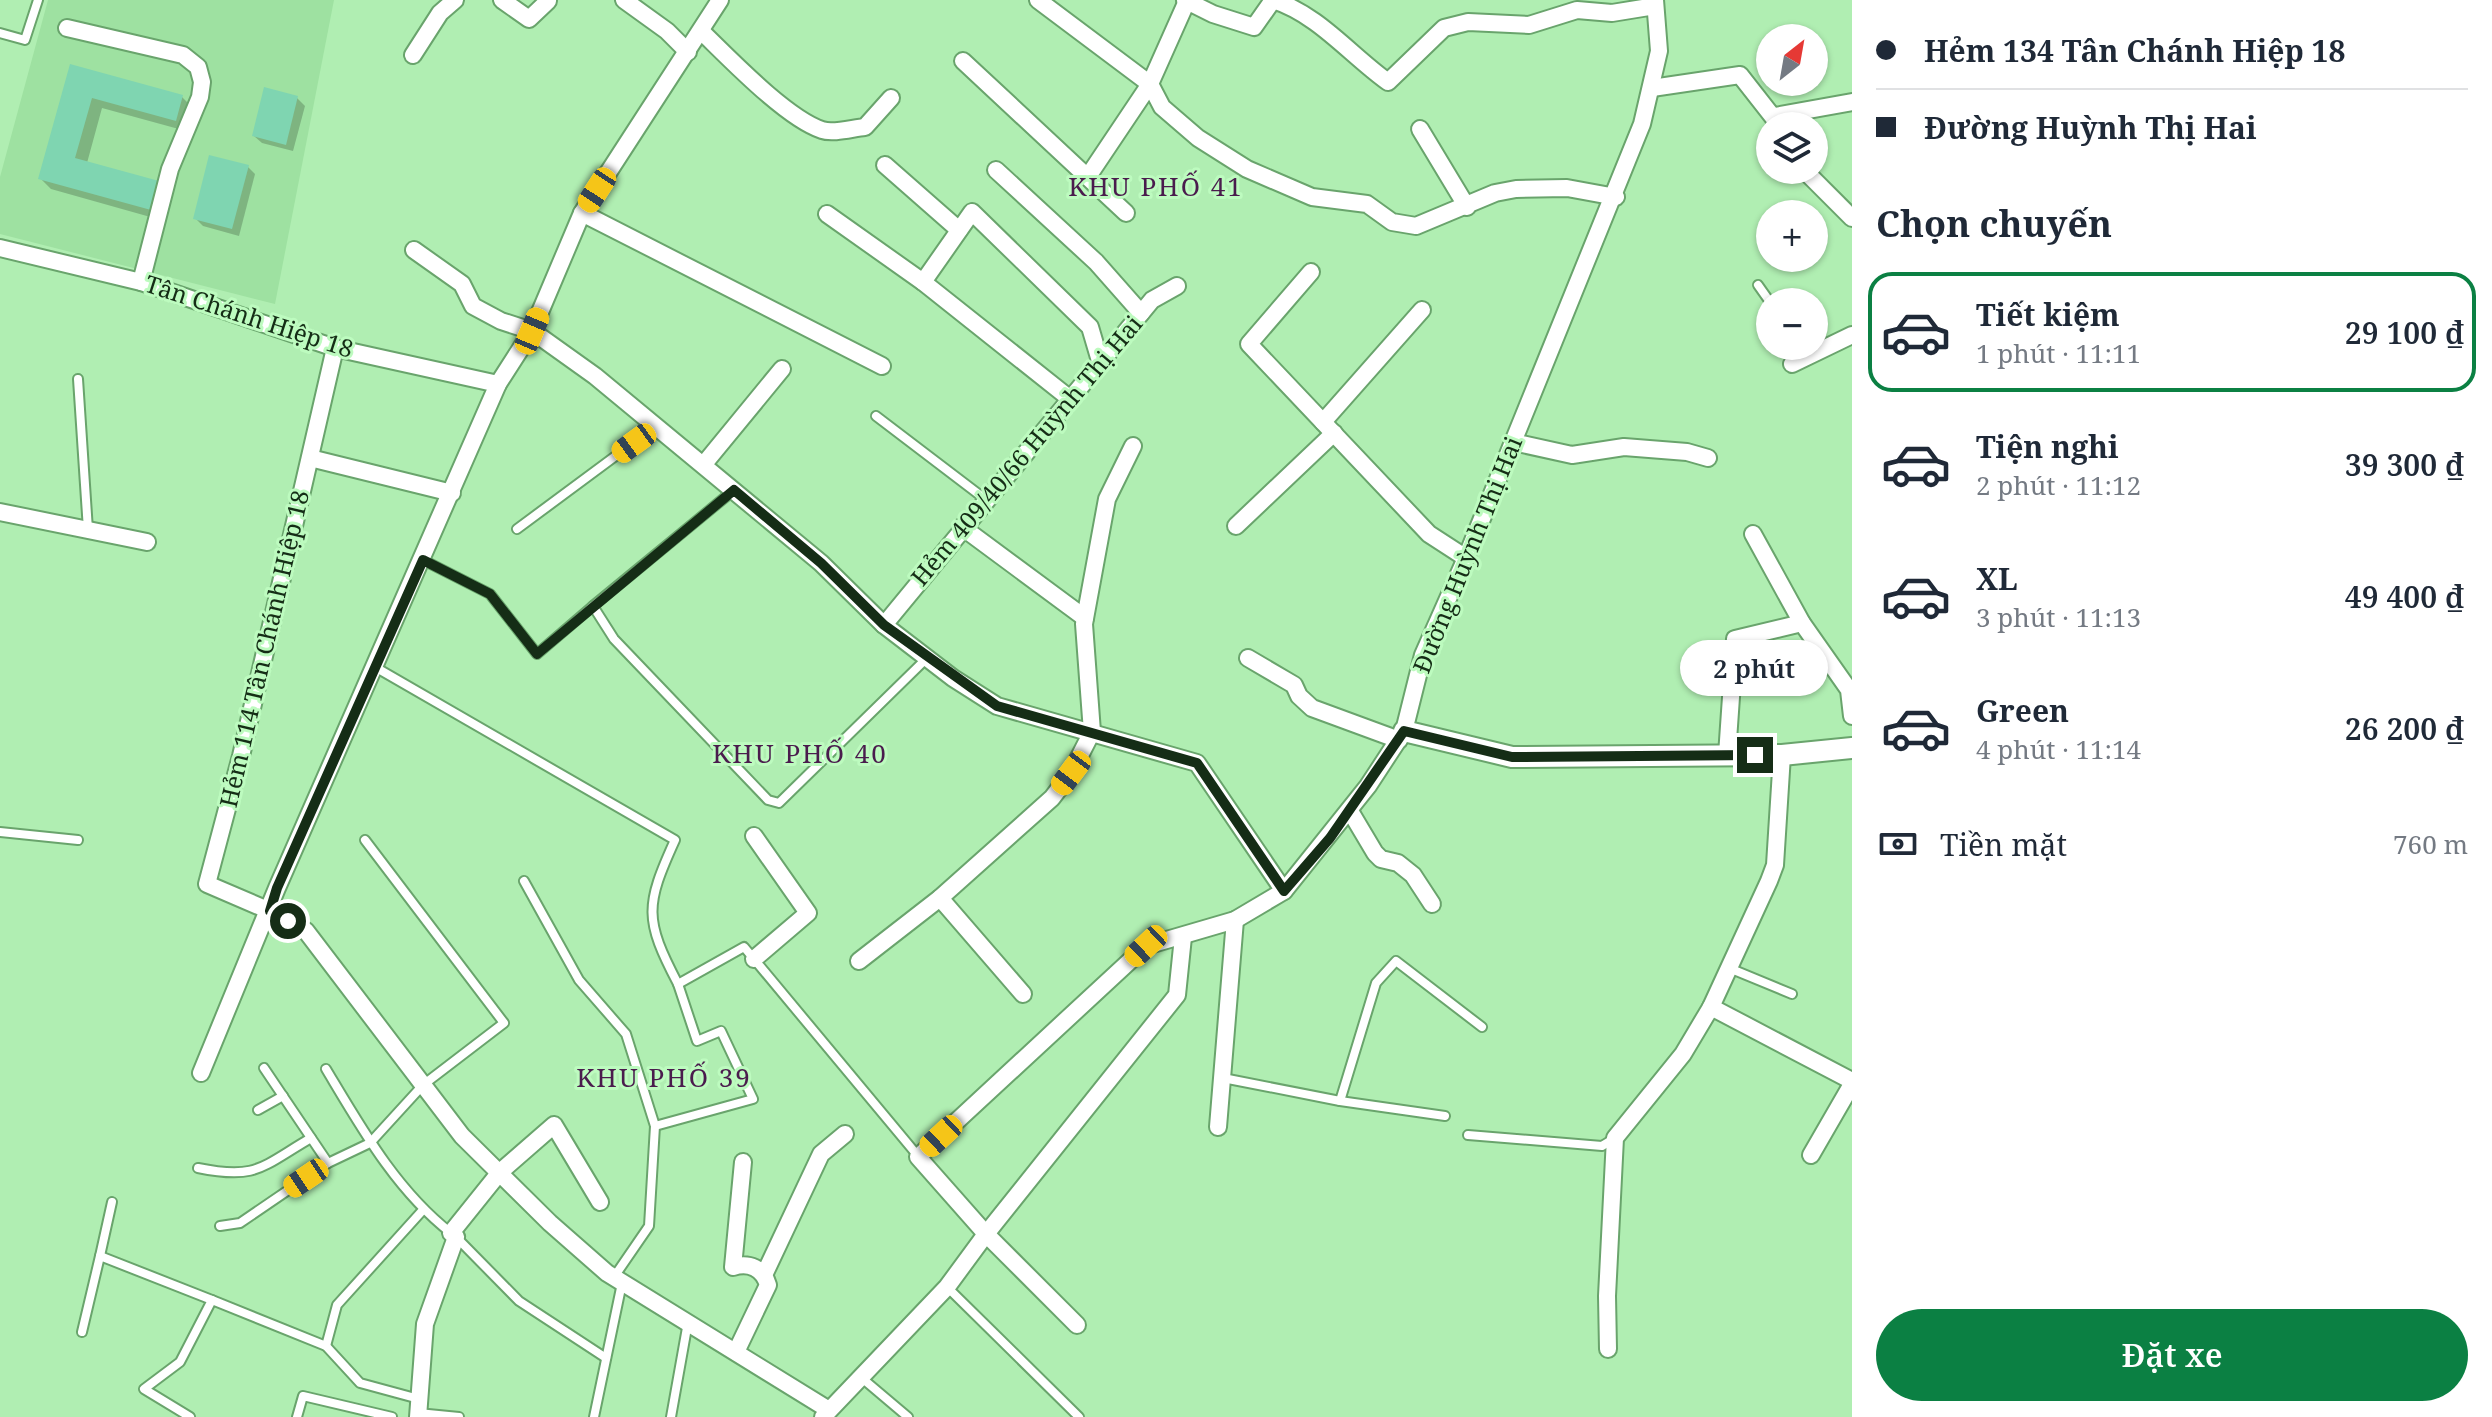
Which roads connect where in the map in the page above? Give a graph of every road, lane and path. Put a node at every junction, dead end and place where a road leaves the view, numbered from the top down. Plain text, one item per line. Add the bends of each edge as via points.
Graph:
1 (38, 0) edge
2 (455, 0) edge
3 (502, 0) edge
4 (547, 0) edge
5 (720, 0) edge
6 (1038, 0) edge
7 (1186, 0) edge
8 (1273, 0) edge
9 (630, 2) edge
10 (1655, 3) edge
11 (67, 28) dead end
12 (701, 31) junction
13 (0, 33) edge
14 (688, 52) junction
15 (413, 55) dead end
16 (963, 61) dead end
17 (1150, 84) junction
18 (1652, 88) junction
19 (891, 98) dead end
20 (1852, 102) edge
21 (1770, 112) edge
22 (1813, 112) edge
23 (1420, 129) dead end
24 (885, 165) dead end
25 (996, 170) dead end
26 (1089, 175) junction
27 (1818, 184) edge
28 (1616, 197) junction
29 (1467, 207) junction
30 (582, 213) junction
31 (1126, 213) dead end
32 (827, 214) dead end
33 (1852, 218) edge
34 (959, 230) junction
35 (0, 248) edge
36 (414, 250) dead end
37 (1311, 272) dead end
38 (141, 282) junction
39 (923, 282) junction
40 (1758, 285) dead end
41 (1177, 286) dead end
42 (1760, 288) edge
43 (1422, 310) dead end
44 (1141, 313) junction
45 (532, 331) junction
46 (1852, 335) edge
47 (1828, 343) edge
48 (335, 348) junction
49 (1796, 360) edge
50 (1100, 361) junction
51 (1792, 364) dead end
52 (882, 366) dead end
53 (782, 369) dead end
54 (78, 379) dead end
55 (498, 384) junction
56 (1069, 398) junction
57 (876, 416) dead end
58 (657, 426) junction
59 (1328, 428) junction
60 (1513, 442) junction
61 (1133, 446) dead end
62 (310, 458) junction
63 (1708, 458) dead end
64 (704, 464) junction
65 (734, 490) junction
66 (452, 493) junction
67 (985, 499) junction
68 (0, 512) edge
69 (1236, 526) dead end
70 (962, 527) junction
71 (517, 529) dead end
72 (88, 531) junction
73 (1753, 534) dead end
74 (147, 542) dead end
75 (1466, 558) junction
76 (423, 560) junction
77 (593, 606) junction
78 (1085, 618) junction
79 (1802, 623) junction
80 (884, 625) junction
81 (927, 658) junction
82 (1248, 658) dead end
83 (375, 667) junction
84 (1850, 689) edge
85 (1852, 716) edge
86 (1092, 732) junction
87 (1402, 736) junction
88 (1852, 748) edge
89 (1727, 755) junction
90 (1782, 755) junction
91 (1350, 811) junction
92 (0, 832) edge
93 (754, 836) dead end
94 (78, 840) dead end
95 (365, 840) dead end
96 (524, 881) dead end
97 (1284, 891) junction
98 (940, 898) junction
99 (1432, 904) dead end
100 (270, 911) junction
101 (1235, 920) junction
102 (1183, 937) junction
103 (754, 959) junction
104 (859, 961) dead end
105 (1729, 968) junction
106 (678, 984) junction
107 (1023, 994) dead end
108 (1792, 994) dead end
109 (1711, 1007) junction
110 (1482, 1027) dead end
111 (264, 1068) dead end
112 (326, 1069) dead end
113 (201, 1073) dead end
114 (1222, 1077) junction
115 (1852, 1082) edge
116 (423, 1085) junction
117 (283, 1096) junction
118 (1340, 1101) junction
119 (258, 1110) dead end
120 (1445, 1116) dead end
121 (655, 1126) junction
122 (1218, 1127) dead end
123 (845, 1134) dead end
124 (1468, 1135) dead end
125 (311, 1138) junction
126 (1615, 1138) junction
127 (370, 1143) junction
128 (1811, 1155) dead end
129 (918, 1157) junction
130 (743, 1162) dead end
131 (328, 1163) junction
132 (198, 1168) dead end
133 (500, 1172) junction
134 (112, 1202) dead end
135 (600, 1202) dead end
136 (422, 1211) junction
137 (220, 1226) dead end
138 (986, 1234) junction
139 (453, 1235) junction
140 (100, 1256) junction
141 (764, 1275) junction
142 (618, 1280) junction
143 (947, 1287) junction
144 (212, 1300) junction
145 (688, 1322) junction
146 (1077, 1325) dead end
147 (82, 1332) dead end
148 (326, 1346) junction
149 (1608, 1349) dead end
150 (736, 1352) junction
151 (606, 1358) junction
152 (863, 1379) junction
153 (418, 1410) edge
154 (826, 1414) edge
155 (190, 1417) edge
156 (297, 1417) edge
157 (392, 1417) edge
158 (459, 1417) edge
159 (594, 1417) edge
160 (671, 1417) edge
161 (908, 1417) edge
162 (1079, 1417) edge

1 - 13 lane via 25,40
2 - 15 street via 440,13
3 - 4 street via 529,19
5 - 12 street
6 - 17 street
7 - 8 street via 1254,27
7 - 17 street
8 - 10 street via 1321,25 1388,82 1444,28 1468,22 1529,25 1577,10 1612,13
9 - 14 street
10 - 18 street, Đường Huỳnh Thị Hai via 1659,51
11 - 38 street via 183,55 198,67 202,82 197,105 170,169
12 - 14 street
12 - 19 street via 751,78 824,131 865,127
14 - 30 street
16 - 26 street
17 - 26 street
17 - 29 street via 1162,107 1198,138 1247,169 1312,197 1367,204 1392,222 1416,226
18 - 21 street via 1740,75
18 - 28 street, Đường Huỳnh Thị Hai
20 - 22 street
23 - 29 street
24 - 34 street
25 - 44 street via 1096,262
26 - 31 street
27 - 33 street
28 - 29 street via 1567,188 1516,189
28 - 60 street, Đường Huỳnh Thị Hai
30 - 45 street
30 - 52 street
32 - 39 street
34 - 39 street
34 - 50 street via 972,212 1090,327
35 - 38 street, Tân Chánh Hiệp 18
36 - 45 street via 462,284 473,306
37 - 59 street via 1249,344
38 - 48 street, Tân Chánh Hiệp 18
39 - 56 street
40 - 42 lane
41 - 44 street, Hẻm 409/40/66 Huỳnh Thị Hai
43 - 59 street
44 - 50 street, Hẻm 409/40/66 Huỳnh Thị Hai
45 - 55 street
45 - 58 street
46 - 47 street
48 - 55 street, Tân Chánh Hiệp 18
48 - 62 street, Hẻm 114 Tân Chánh Hiệp 18
49 - 51 street
50 - 56 street, Hẻm 409/40/66 Huỳnh Thị Hai
53 - 64 street
54 - 72 lane
55 - 66 street
56 - 67 street, Hẻm 409/40/66 Huỳnh Thị Hai
57 - 67 lane
58 - 64 street
58 - 71 lane
59 - 69 street
59 - 75 street via 1429,534
60 - 63 street via 1572,455 1624,447
60 - 75 street, Đường Huỳnh Thị Hai
61 - 78 street via 1107,499
62 - 66 street
62 - 100 street, Hẻm 114 Tân Chánh Hiệp 18 via 207,884
64 - 65 street
65 - 77 lane
65 - 80 street
66 - 76 street
67 - 70 street, Hẻm 409/40/66 Huỳnh Thị Hai
68 - 72 street
70 - 78 street
70 - 80 street, Hẻm 409/40/66 Huỳnh Thị Hai
72 - 74 street
73 - 79 street
75 - 87 street, Đường Huỳnh Thị Hai via 1423,655
76 - 77 lane via 490,594 537,654
76 - 83 street
77 - 81 lane via 614,639 768,800 779,803
78 - 86 street
79 - 84 street
79 - 89 street via 1735,639
80 - 81 street
81 - 86 street via 997,706
82 - 87 street via 1294,685 1312,708
83 - 100 street
83 - 106 lane via 675,840 652,891 655,940
84 - 85 street
86 - 97 street via 1197,763
86 - 98 street via 1052,798
87 - 89 street via 1512,757
87 - 91 street
88 - 90 street
89 - 90 street
90 - 105 street via 1775,865
91 - 97 street
91 - 99 street via 1375,853 1413,875
92 - 94 lane
93 - 103 street via 808,913
95 - 116 lane via 504,1023
96 - 121 lane via 579,980 626,1034
97 - 101 street
98 - 104 street
98 - 107 street
100 - 113 street
100 - 116 street via 306,931
101 - 102 street
101 - 114 street
102 - 129 street via 1146,946
102 - 138 street via 1177,995
103 - 106 lane via 744,947
103 - 129 lane
105 - 108 lane
105 - 109 street
106 - 121 lane via 697,1041 721,1031 753,1099
109 - 115 street
109 - 126 street via 1683,1054
110 - 118 lane via 1396,961 1376,983
111 - 117 lane
112 - 127 lane
114 - 118 lane
114 - 122 street
115 - 128 street
116 - 127 lane
116 - 133 street via 462,1136
117 - 119 lane
117 - 125 lane
118 - 120 lane
121 - 142 lane via 649,1226
123 - 141 street via 821,1154
124 - 126 lane via 1602,1146
125 - 131 lane
125 - 132 lane via 250,1172
126 - 149 street
127 - 131 lane
127 - 136 lane
129 - 138 street
130 - 141 street via 733,1267 750,1265
131 - 137 lane via 240,1223
133 - 135 street via 554,1125
133 - 139 street
133 - 142 street
134 - 140 lane
136 - 139 lane
136 - 148 lane via 337,1305
138 - 143 street
138 - 146 street
139 - 151 lane via 519,1301
139 - 153 street via 425,1324
140 - 144 lane
140 - 147 lane
141 - 150 street via 767,1289
142 - 145 street
142 - 151 lane
143 - 152 street
143 - 162 lane
144 - 148 lane
144 - 155 lane via 180,1362 144,1389
145 - 150 street
145 - 160 lane
148 - 153 lane via 360,1383
150 - 154 street
151 - 159 lane
152 - 154 street
152 - 161 lane
153 - 158 lane
156 - 157 lane via 303,1396

